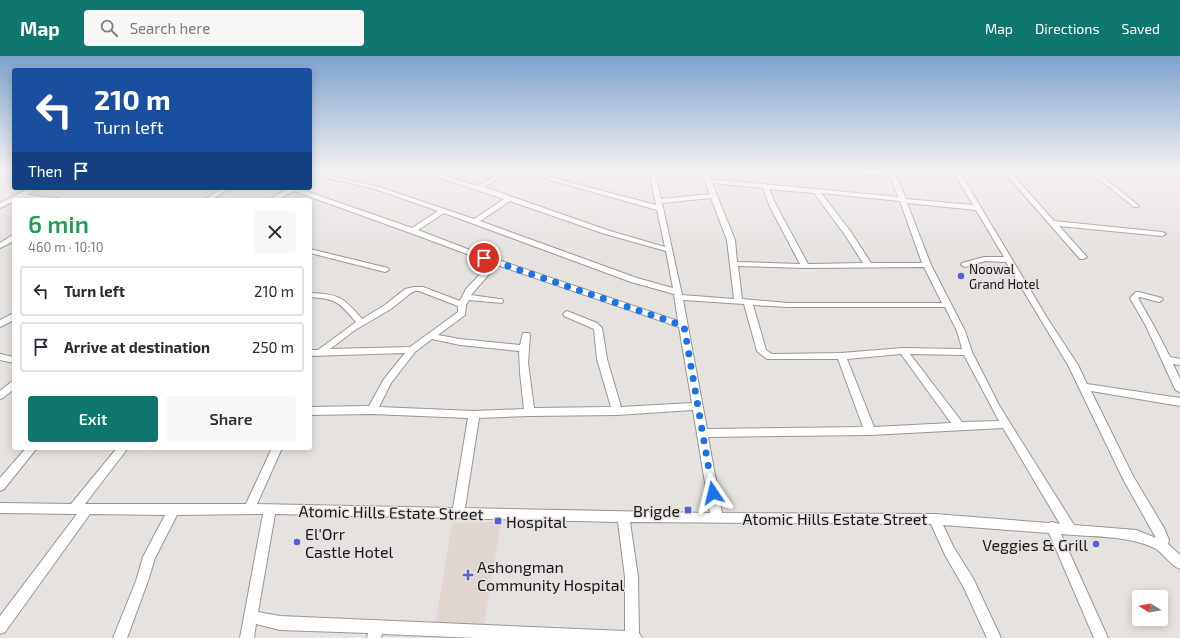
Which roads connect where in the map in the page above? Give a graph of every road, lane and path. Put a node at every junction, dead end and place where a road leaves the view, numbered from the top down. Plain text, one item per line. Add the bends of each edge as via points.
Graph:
1 (320, 198) edge
2 (406, 198) edge
3 (509, 198) joint
4 (634, 198) edge
5 (657, 198) edge
6 (698, 198) edge
7 (714, 198) edge
8 (769, 198) edge
9 (821, 198) edge
10 (885, 198) edge
11 (973, 198) edge
12 (1031, 198) edge
13 (1126, 198) edge
14 (12, 200) edge
15 (903, 200) junction
16 (658, 204) junction
17 (0, 206) edge
18 (1136, 206) dead end
19 (979, 208) junction
20 (442, 211) junction
21 (475, 221) junction
22 (1054, 223) junction
23 (412, 231) junction
24 (1162, 234) dead end
25 (12, 239) edge
26 (0, 246) edge
27 (669, 250) junction
28 (312, 252) edge
29 (1083, 257) dead end
30 (1010, 260) junction
31 (496, 262) junction
32 (734, 264) junction
33 (868, 265) junction
34 (927, 265) junction
35 (965, 265) dead end
36 (804, 266) junction
37 (385, 270) dead end
38 (677, 294) junction
39 (312, 295) edge
40 (1159, 300) dead end
41 (463, 301) junction
42 (499, 301) dead end
43 (738, 302) junction
44 (748, 303) junction
45 (947, 305) junction
46 (567, 314) dead end
47 (12, 317) edge
48 (360, 322) junction
49 (0, 324) edge
50 (684, 326) junction
51 (526, 335) dead end
52 (430, 336) junction
53 (523, 348) junction
54 (412, 350) junction
55 (902, 351) junction
56 (967, 352) junction
57 (312, 353) edge
58 (320, 353) junction
59 (841, 356) junction
60 (0, 357) edge
61 (12, 360) edge
62 (1166, 360) junction
63 (1180, 362) edge
64 (12, 386) edge
65 (1084, 387) junction
66 (1180, 389) edge
67 (0, 396) edge
68 (1180, 402) edge
69 (698, 406) junction
70 (372, 410) junction
71 (312, 411) edge
72 (617, 411) junction
73 (529, 412) junction
74 (474, 415) junction
75 (1006, 424) junction
76 (960, 427) junction
77 (870, 431) junction
78 (702, 432) junction
79 (30, 450) edge
80 (122, 450) edge
81 (276, 450) edge
82 (0, 486) edge
83 (0, 508) edge
84 (81, 508) junction
85 (270, 509) junction
86 (174, 510) junction
87 (249, 510) junction
88 (458, 514) junction
89 (623, 517) junction
90 (717, 518) junction
91 (935, 519) junction
92 (1052, 527) junction
93 (1070, 529) junction
94 (1161, 546) junction
95 (1180, 563) edge
96 (252, 617) junction
97 (0, 627) edge
98 (375, 633) edge
99 (120, 638) edge
100 (247, 638) edge
101 (632, 638) edge
102 (635, 638) edge
103 (994, 638) edge
104 (1101, 638) edge

1 - 23 street
2 - 20 street
3 - 21 street
3 - 27 street
4 - 16 street
5 - 16 street
6 - 16 street
7 - 32 street via 731,240
8 - 36 street
9 - 33 street
10 - 15 street
11 - 19 street
12 - 22 street
13 - 18 street
14 - 17 street
15 - 19 street
15 - 34 street
16 - 27 street
19 - 30 street
20 - 21 street
20 - 23 street
21 - 38 street
22 - 24 street
22 - 29 street
23 - 31 street
25 - 26 street
27 - 38 street
28 - 37 street
30 - 35 street via 984,259
30 - 65 street
31 - 41 street
31 - 50 street
32 - 36 street
32 - 43 street
33 - 34 street
33 - 36 street
34 - 45 street
38 - 43 street
38 - 50 street
39 - 48 street via 340,299
40 - 62 street via 1139,294 1134,298
41 - 42 street
41 - 48 street via 414,289
41 - 52 street via 460,316
43 - 44 street
44 - 45 street via 837,306
44 - 59 street via 761,347 770,357
45 - 56 street via 961,331
46 - 72 street via 598,328 604,365
47 - 49 street
48 - 58 street
50 - 69 street
51 - 53 street
52 - 53 street via 460,342
52 - 54 street
53 - 73 street
54 - 58 street
54 - 70 street via 387,381
55 - 56 street
55 - 59 street
55 - 76 street
56 - 75 street
57 - 58 street
59 - 77 street
60 - 61 street
62 - 63 street
62 - 66 street
64 - 67 street
65 - 68 street
65 - 94 street via 1129,479 1160,532 1163,540
69 - 72 street
69 - 78 street
70 - 71 street
70 - 74 street
72 - 73 street
73 - 74 street
74 - 88 street
75 - 76 street
75 - 93 street
76 - 77 street
77 - 78 street
78 - 90 street
79 - 82 street
80 - 84 street
81 - 87 street
83 - 84 street, Atomic Hills Estate Street
84 - 86 street, Atomic Hills Estate Street
84 - 97 street
85 - 87 street, Atomic Hills Estate Street
85 - 88 street, Atomic Hills Estate Street
85 - 96 street
86 - 87 street, Atomic Hills Estate Street
86 - 99 street via 149,557
88 - 89 street, Atomic Hills Estate Street
89 - 90 street, Atomic Hills Estate Street
89 - 101 street via 633,597
90 - 91 street, Atomic Hills Estate Street
91 - 92 street, Atomic Hills Estate Street
91 - 103 street via 949,552 971,588
92 - 93 street, Atomic Hills Estate Street
92 - 104 street
93 - 94 street, Atomic Hills Estate Street via 1136,535
94 - 95 street, Atomic Hills Estate Street
96 - 98 street via 280,623
96 - 100 street
98 - 101 street
101 - 102 street

